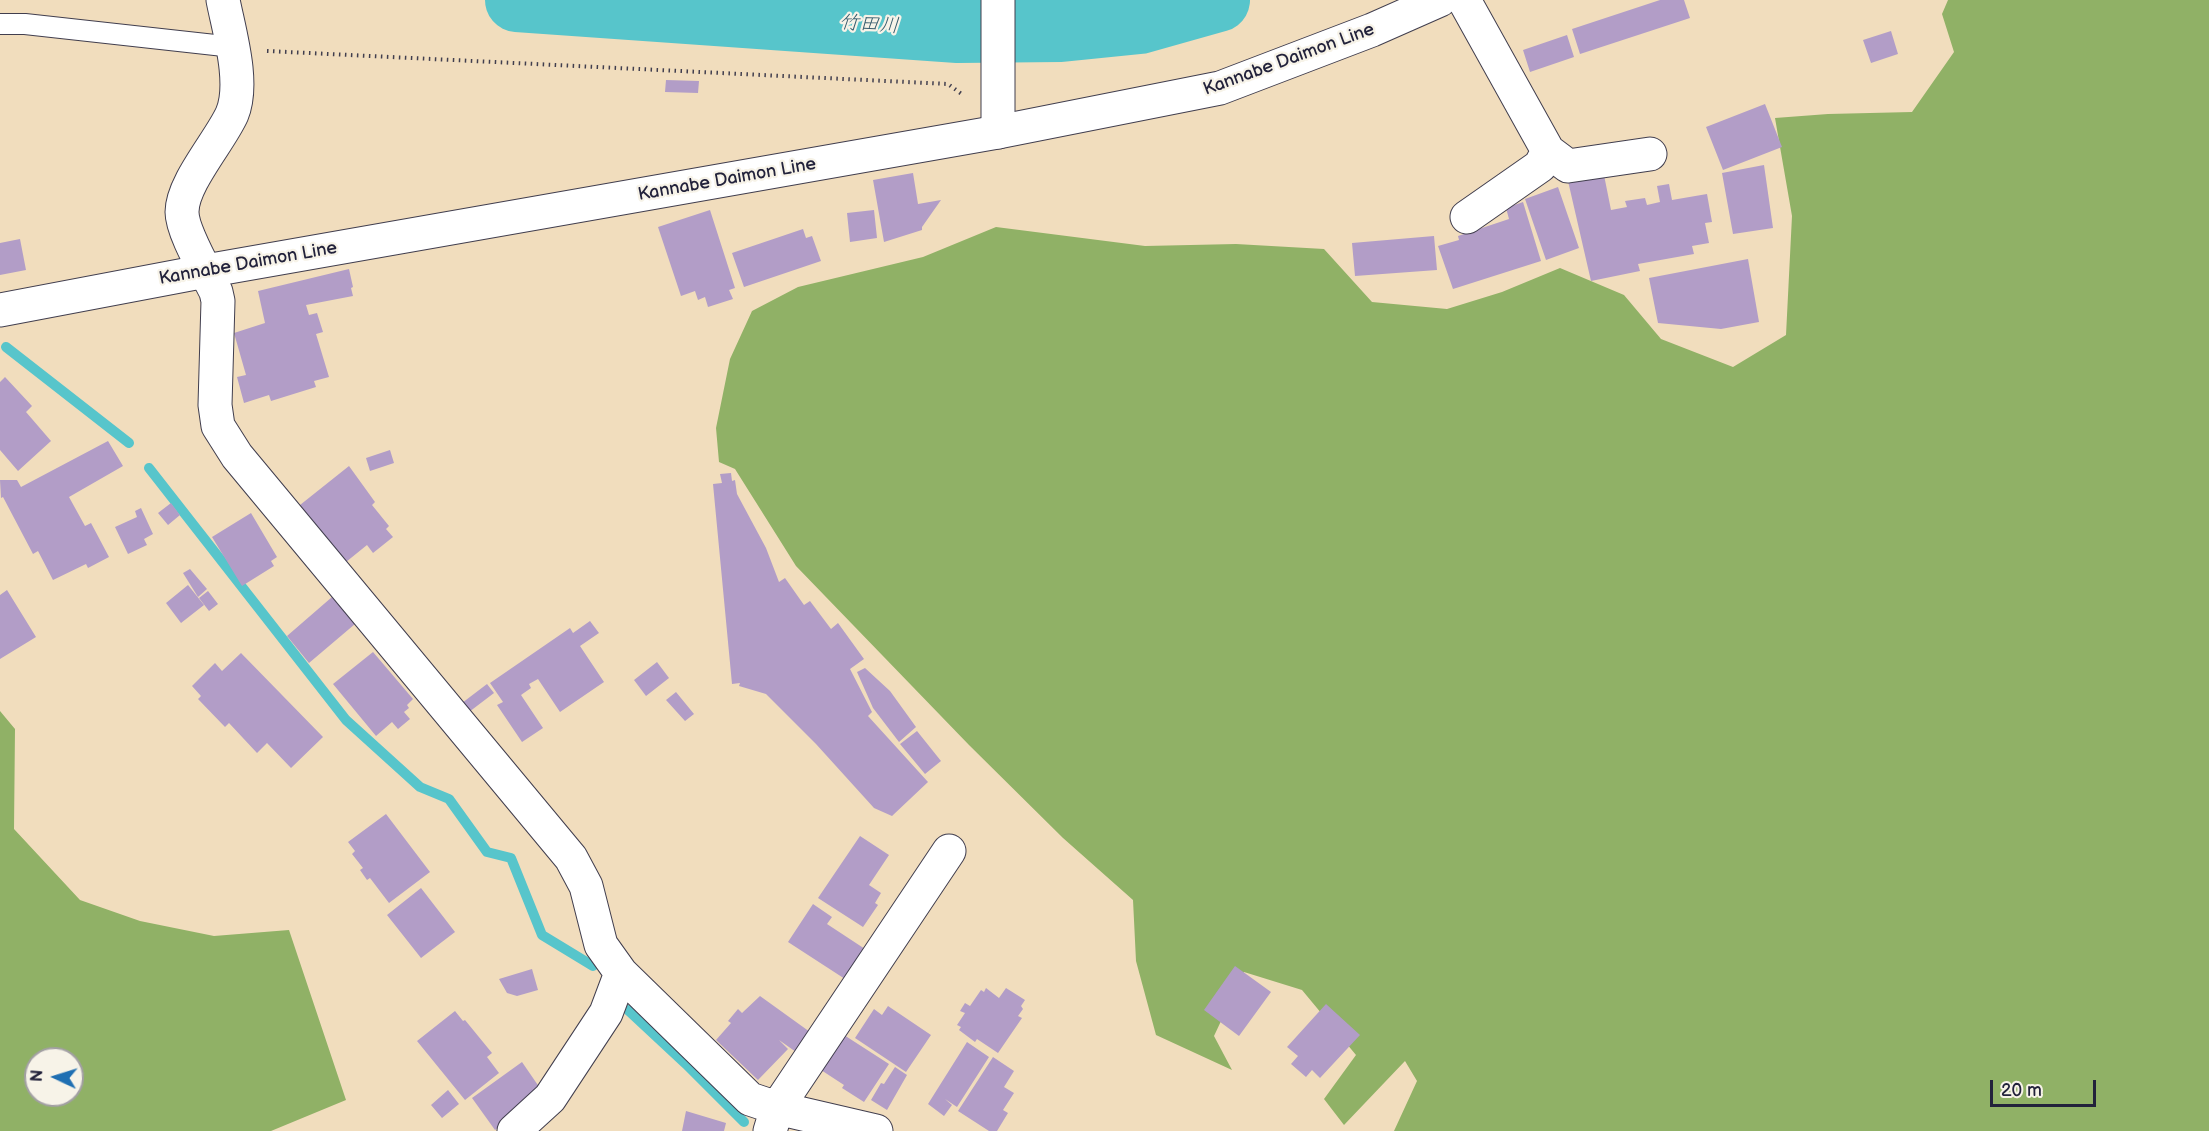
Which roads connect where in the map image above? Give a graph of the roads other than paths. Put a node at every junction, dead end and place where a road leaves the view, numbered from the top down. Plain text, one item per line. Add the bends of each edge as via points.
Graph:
1 (223, 0) edge
2 (1440, 0) edge
3 (1464, 0) edge
4 (998, 1) edge
5 (0, 24) edge
6 (232, 43) junction
7 (998, 132) junction
8 (1548, 151) junction
9 (1650, 154) dead end
10 (1467, 217) dead end
11 (206, 271) junction
12 (0, 310) edge
13 (949, 851) dead end
14 (621, 973) junction
15 (774, 1120) edge
16 (514, 1131) edge
17 (876, 1131) edge

1 - 6 street
2 - 7 street, Kannabe Daimon Line via 1220,88
3 - 8 street
4 - 7 street
5 - 6 lane
6 - 11 street via 236,78 233,112 185,196 182,213 188,236
7 - 11 street, Kannabe Daimon Line
8 - 9 street via 1568,166
8 - 10 street via 1540,166
11 - 12 street, Kannabe Daimon Line
11 - 14 street via 218,301 218,426 237,456 571,858 586,886 602,945
13 - 15 street
14 - 15 street
14 - 16 street via 606,1013 550,1098
15 - 17 street

